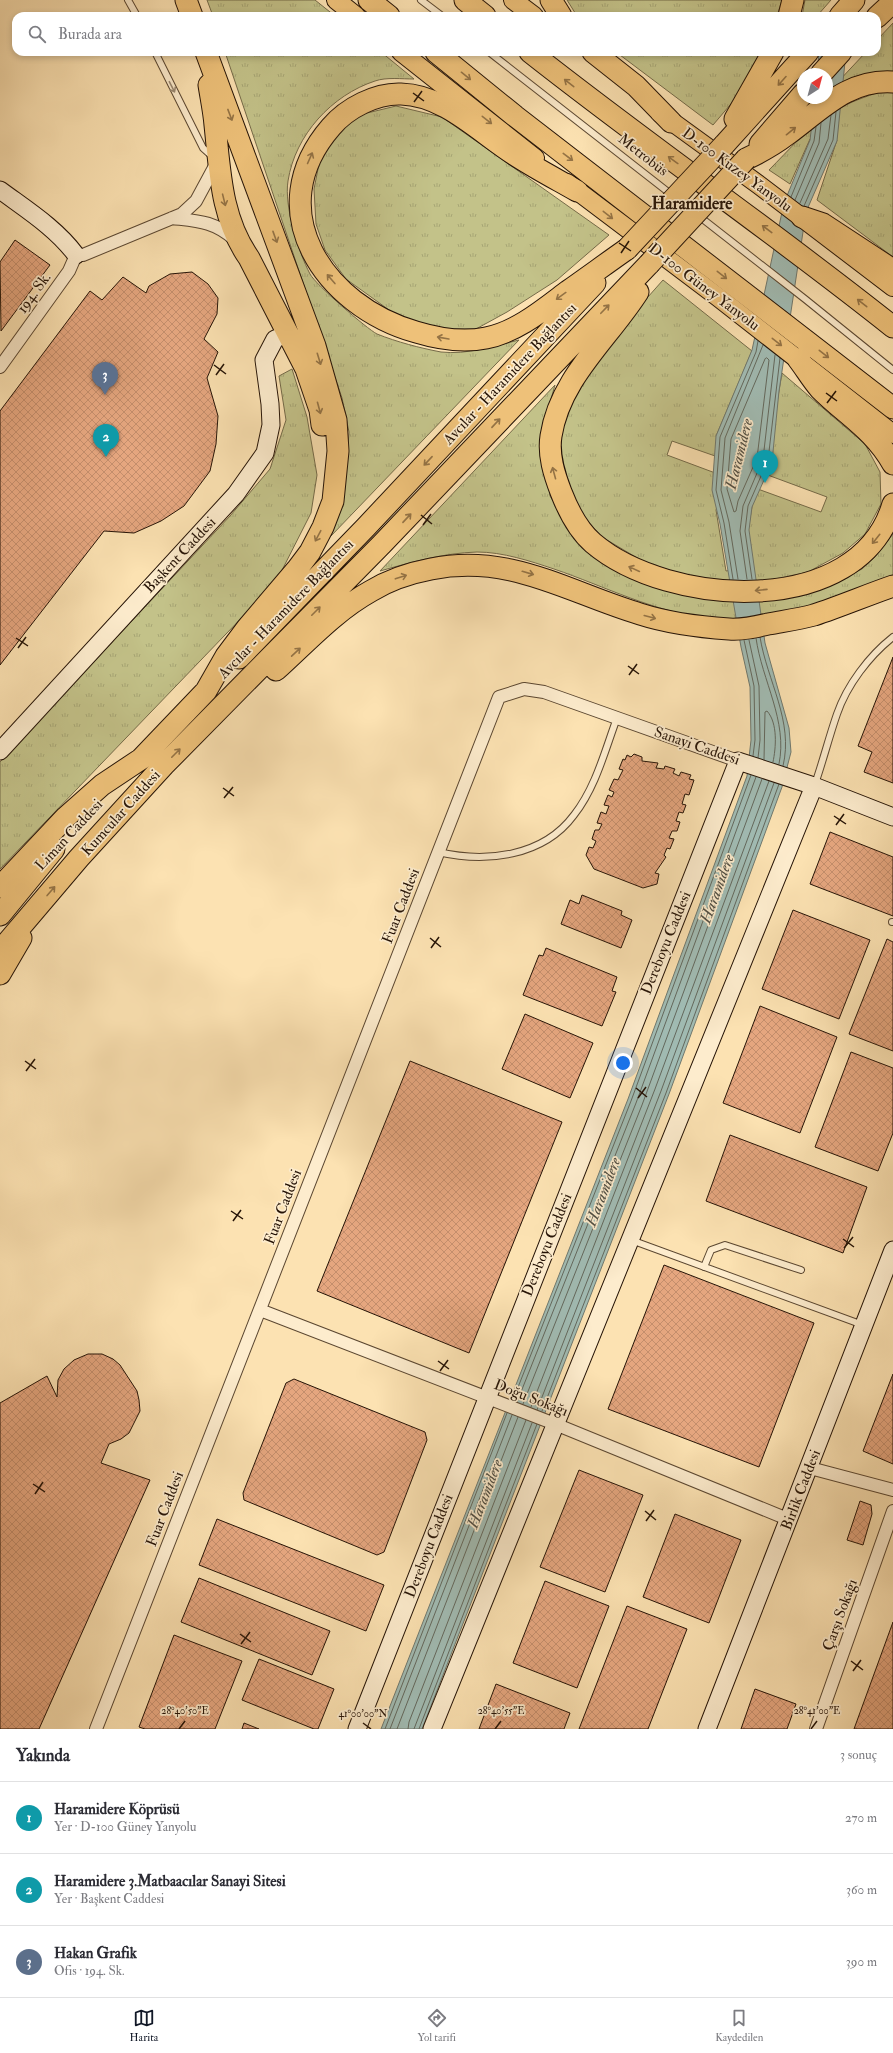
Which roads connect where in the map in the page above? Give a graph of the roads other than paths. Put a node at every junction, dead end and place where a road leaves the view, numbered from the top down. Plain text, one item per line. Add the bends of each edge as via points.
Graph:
1 (128, 0) edge
2 (336, 0) edge
3 (369, 0) edge
4 (422, 0) edge
5 (464, 0) edge
6 (513, 0) edge
7 (551, 0) edge
8 (794, 0) edge
9 (854, 0) edge
10 (888, 0) edge
11 (893, 2) edge
12 (134, 12) edge
13 (351, 12) edge
14 (384, 12) edge
15 (437, 12) edge
16 (480, 12) edge
17 (529, 12) edge
18 (558, 12) edge
19 (790, 12) edge
20 (844, 12) edge
21 (878, 12) edge
22 (881, 13) edge
23 (157, 56) edge
24 (201, 56) edge
25 (207, 56) edge
26 (406, 56) edge
27 (441, 56) edge
28 (494, 56) edge
29 (535, 56) edge
30 (586, 56) edge
31 (598, 56) edge
32 (771, 56) edge
33 (804, 56) edge
34 (837, 56) edge
35 (826, 68) edge
36 (893, 82) edge
37 (797, 101) edge
38 (671, 122) junction
39 (724, 145) junction
40 (746, 160) junction
41 (218, 161) junction
42 (0, 190) edge
43 (577, 191) junction
44 (802, 217) junction
45 (171, 218) junction
46 (241, 246) junction
47 (627, 249) junction
48 (76, 256) junction
49 (649, 264) junction
50 (893, 270) edge
51 (893, 287) edge
52 (893, 327) edge
53 (288, 334) junction
54 (798, 359) junction
55 (0, 367) edge
56 (893, 370) edge
57 (893, 408) edge
58 (893, 434) edge
59 (893, 464) edge
60 (333, 501) junction
61 (893, 504) edge
62 (893, 586) edge
63 (893, 637) edge
64 (206, 691) junction
65 (499, 697) joint
66 (220, 709) junction
67 (617, 718) junction
68 (0, 751) edge
69 (141, 759) junction
70 (738, 761) junction
71 (814, 786) junction
72 (893, 817) edge
73 (438, 852) junction
74 (0, 887) edge
75 (0, 915) edge
76 (26, 921) junction
77 (0, 951) edge
78 (0, 974) edge
79 (630, 1239) junction
80 (893, 1250) edge
81 (704, 1267) junction
82 (801, 1270) dead end
83 (260, 1310) junction
84 (864, 1326) junction
85 (487, 1398) junction
86 (555, 1424) junction
87 (810, 1468) junction
88 (893, 1490) edge
89 (893, 1511) edge
90 (790, 1520) junction
91 (96, 1729) edge
92 (357, 1729) edge
93 (432, 1729) edge
94 (707, 1729) edge
95 (816, 1729) edge

1 - 12 lane
2 - 13 main road
3 - 14 highway
4 - 15 lane
5 - 16 highway
6 - 17 main road
7 - 18 highway
8 - 19 highway
9 - 20 highway
10 - 21 highway
11 - 22 highway
23 -> 41 lane via 203,148
24 - 41 highway via 215,124
25 -> 60 highway via 315,346 329,392 336,420 338,451
26 -> 43 main road, D-100 Güney Yanyolu
27 -> 57 highway
28 - 56 lane, Metrobüs
52 -> 29 highway via 789,245 590,100
30 - 38 main road, D-100 Kuzey Yanyolu
31 - 38 highway via 636,86
32 - 39 highway via 728,131
33 -> 39 highway, Avcılar - Haramidere Bağlantısı
34 - 35 highway
40 -> 36 highway via 847,92 865,84
37 - 40 highway, Avcılar - Haramidere Bağlantısı
38 - 44 main road, D-100 Kuzey Yanyolu
39 - 47 highway, Avcılar - Haramidere Bağlantısı, bridge
40 - 49 highway, Avcılar - Haramidere Bağlantısı, bridge
41 - 45 street via 196,201 182,214
41 -> 46 highway via 220,186 229,218
42 - 48 street via 53,230
47 -> 43 highway via 509,331 488,338 463,341 397,327 373,316 356,304 325,272 307,241 302,221 301,191 304,174 320,139 348,111 375,98 400,93 423,96 454,112 515,155
43 -> 54 main road, D-100 Güney Yanyolu
44 - 50 highway via 823,224
44 - 51 main road, D-100 Kuzey Yanyolu
45 - 46 street via 211,223
45 - 48 street
46 - 53 highway via 250,258
47 -> 64 highway, Avcılar - Haramidere Bağlantısı via 366,527
48 - 55 street, 194. Sk. via 69,271
61 -> 49 highway via 879,536 866,551 844,567 809,583 783,588 728,591 678,584 626,565 592,542 577,523 557,482 550,450 551,436 569,387 593,349 636,295 647,278
66 -> 49 highway, Avcılar - Haramidere Bağlantısı via 382,544
53 -> 60 highway via 306,369 320,410
53 - 68 street, Başkent Caddesi via 274,339 264,360 271,425 265,453 250,475 236,494
54 - 58 main road, D-100 Güney Yanyolu
54 - 59 highway via 820,388 873,435
60 -> 64 highway via 310,552 226,656
66 -> 62 highway via 258,686 327,623 372,590 395,579 445,566 477,564 509,568 646,616 669,622 731,629 752,628 814,615
63 - 71 lane via 882,646 855,679 838,713
64 - 69 highway
65 - 67 street, Sanayi Caddesi via 524,689 544,692
65 - 73 street, Fuar Caddesi
76 -> 66 highway, Kumcular Caddesi via 164,765
67 - 70 street, Sanayi Caddesi
67 - 73 lane via 594,780 575,814 558,832 511,854 472,858
69 - 74 highway via 102,785 66,817
69 - 75 highway, Liman Caddesi via 50,853
70 - 71 street, Sanayi Caddesi
70 - 85 street, Dereboyu Caddesi
71 - 72 street, Sanayi Caddesi
71 - 79 street
73 - 83 street, Fuar Caddesi
76 - 77 highway
76 - 78 highway via 20,942
79 - 81 lane
79 - 86 street
80 - 84 street, Birlik Caddesi
81 - 82 lane via 711,1250 725,1245
81 - 84 lane
83 - 85 street, Doğu Sokağı
83 - 91 street, Fuar Caddesi
84 - 87 street, Birlik Caddesi
85 - 86 street, Doğu Sokağı
85 - 92 street, Dereboyu Caddesi
86 - 90 street, Doğu Sokağı
86 - 93 street
87 - 88 street
87 - 90 street, Birlik Caddesi
89 - 95 street, Çarşı Sokağı
90 - 94 street, Birlik Caddesi

